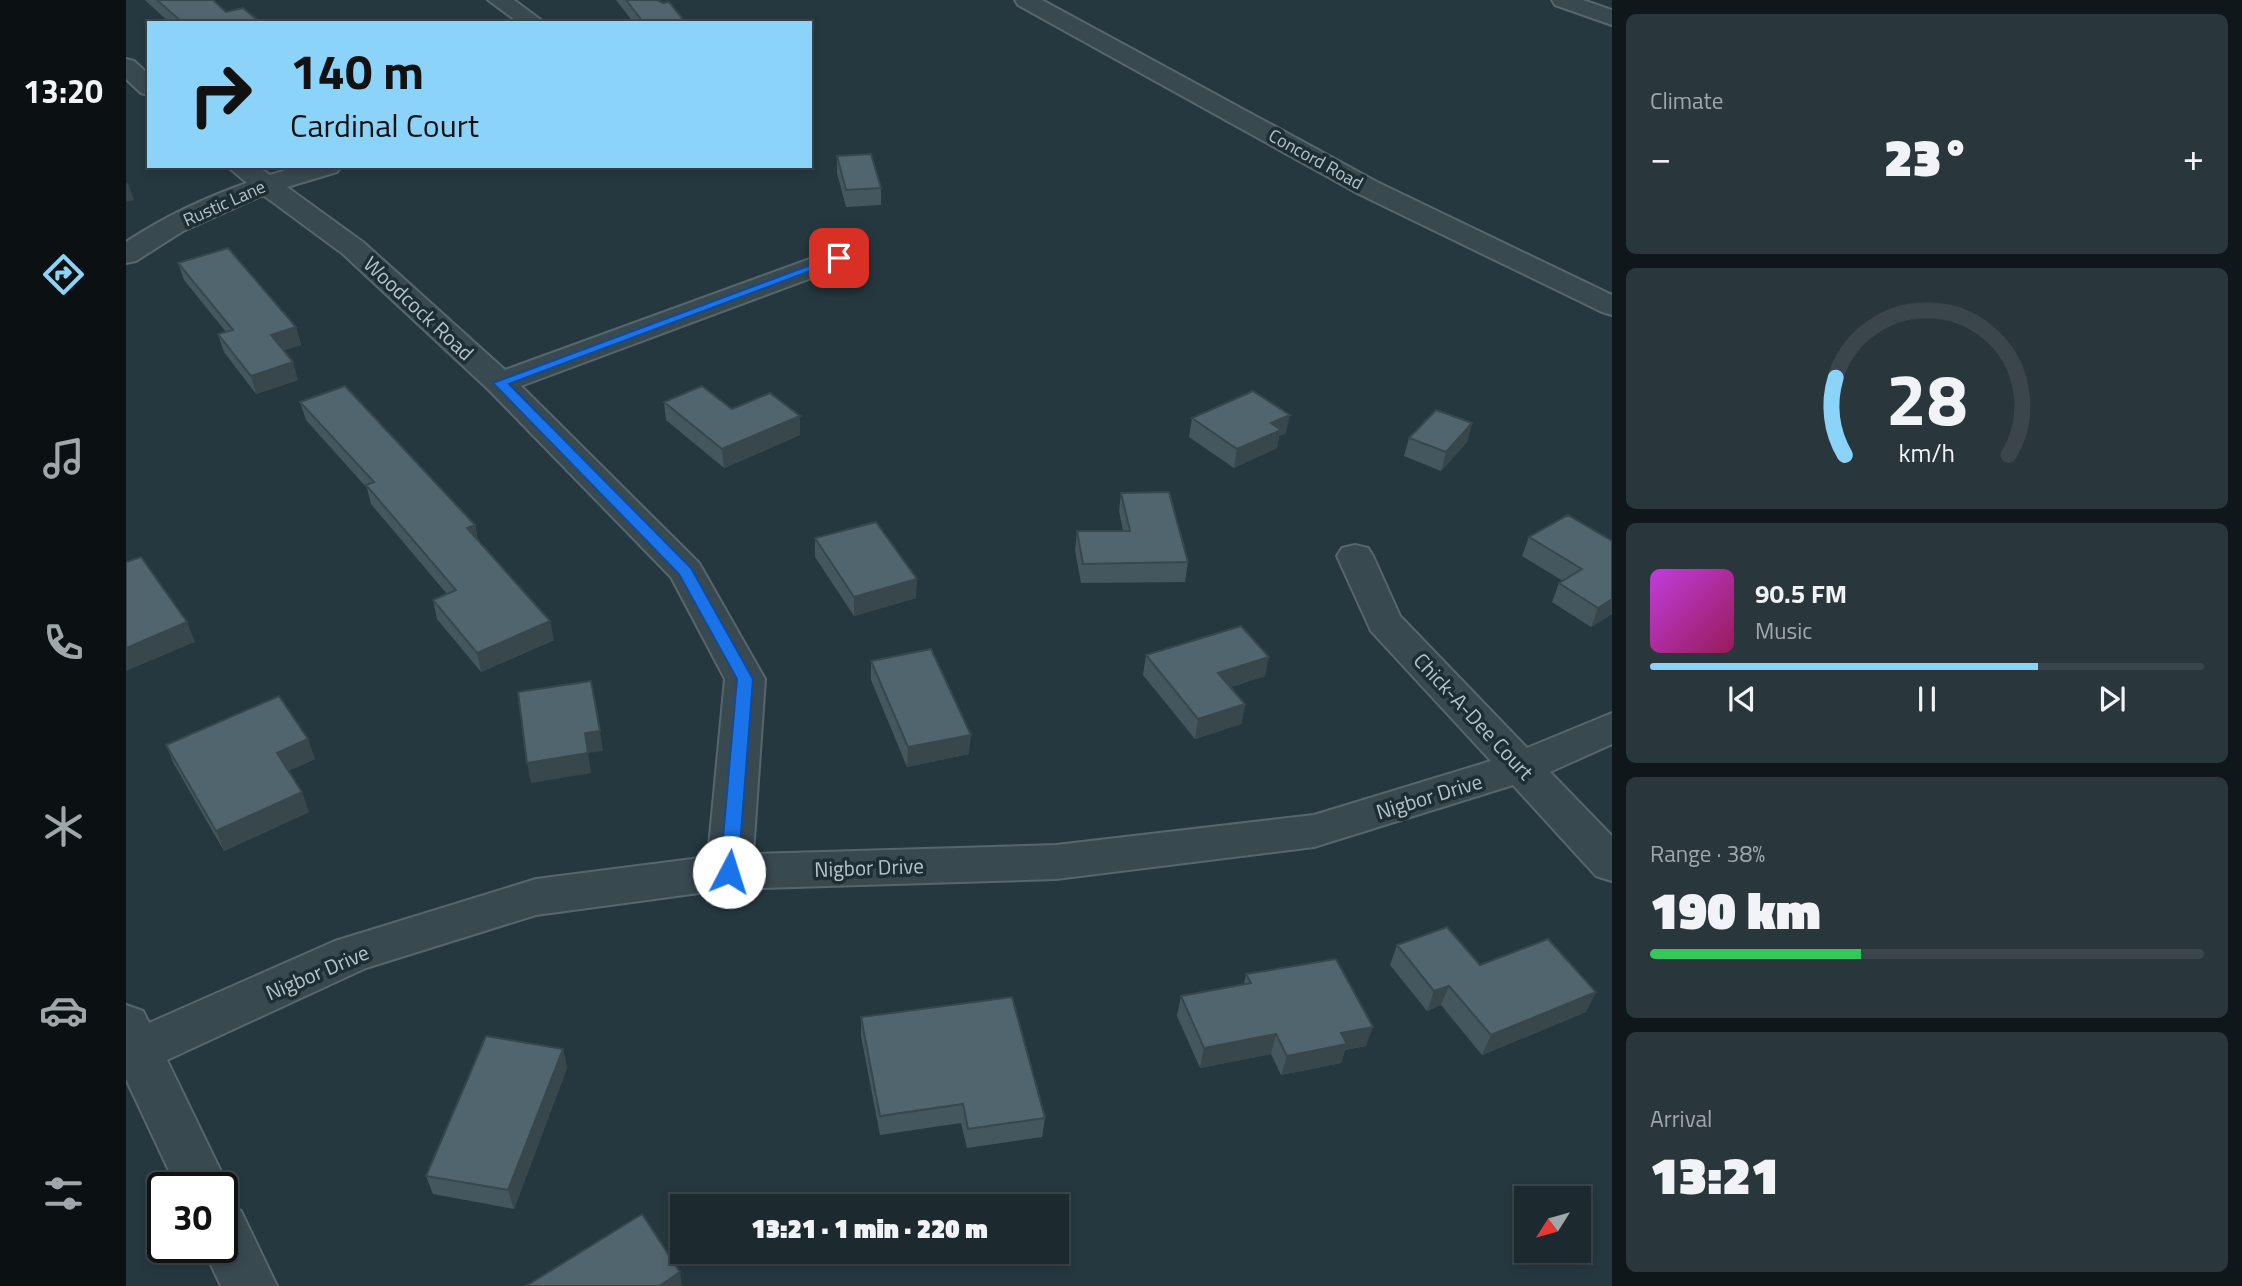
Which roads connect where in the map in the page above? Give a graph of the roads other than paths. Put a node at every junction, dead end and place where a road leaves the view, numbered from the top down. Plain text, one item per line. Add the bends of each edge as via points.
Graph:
1 (499, 0) edge
2 (1026, 0) edge
3 (1563, 0) edge
4 (1612, 18) edge
5 (531, 21) edge
6 (126, 66) edge
7 (147, 86) edge
8 (311, 168) edge
9 (253, 175) edge
10 (126, 254) edge
11 (839, 258) dead end
12 (1612, 306) edge
13 (500, 383) junction
14 (1355, 556) dead end
15 (1612, 727) edge
16 (1522, 767) junction
17 (1612, 864) edge
18 (729, 872) junction
19 (132, 1039) edge
20 (195, 1172) edge
21 (238, 1263) edge
22 (249, 1286) edge

1 - 5 street
2 - 12 street, Concord Road via 1367,188
3 - 4 street
6 - 7 street
8 - 9 street, Rustic Lane
9 - 10 street, Rustic Lane
9 - 13 street, Woodcock Road via 353,248
11 - 13 street
13 - 18 street, Woodcock Road via 685,571 745,679
14 - 16 street, Chick-A-Dee Court via 1384,622
15 - 16 street, Nigbor Drive
16 - 17 street, Chick-A-Dee Court
16 - 18 street, Nigbor Drive via 1314,831 1056,862
18 - 19 street, Nigbor Drive via 536,897 352,954
19 - 20 street
21 - 22 street

